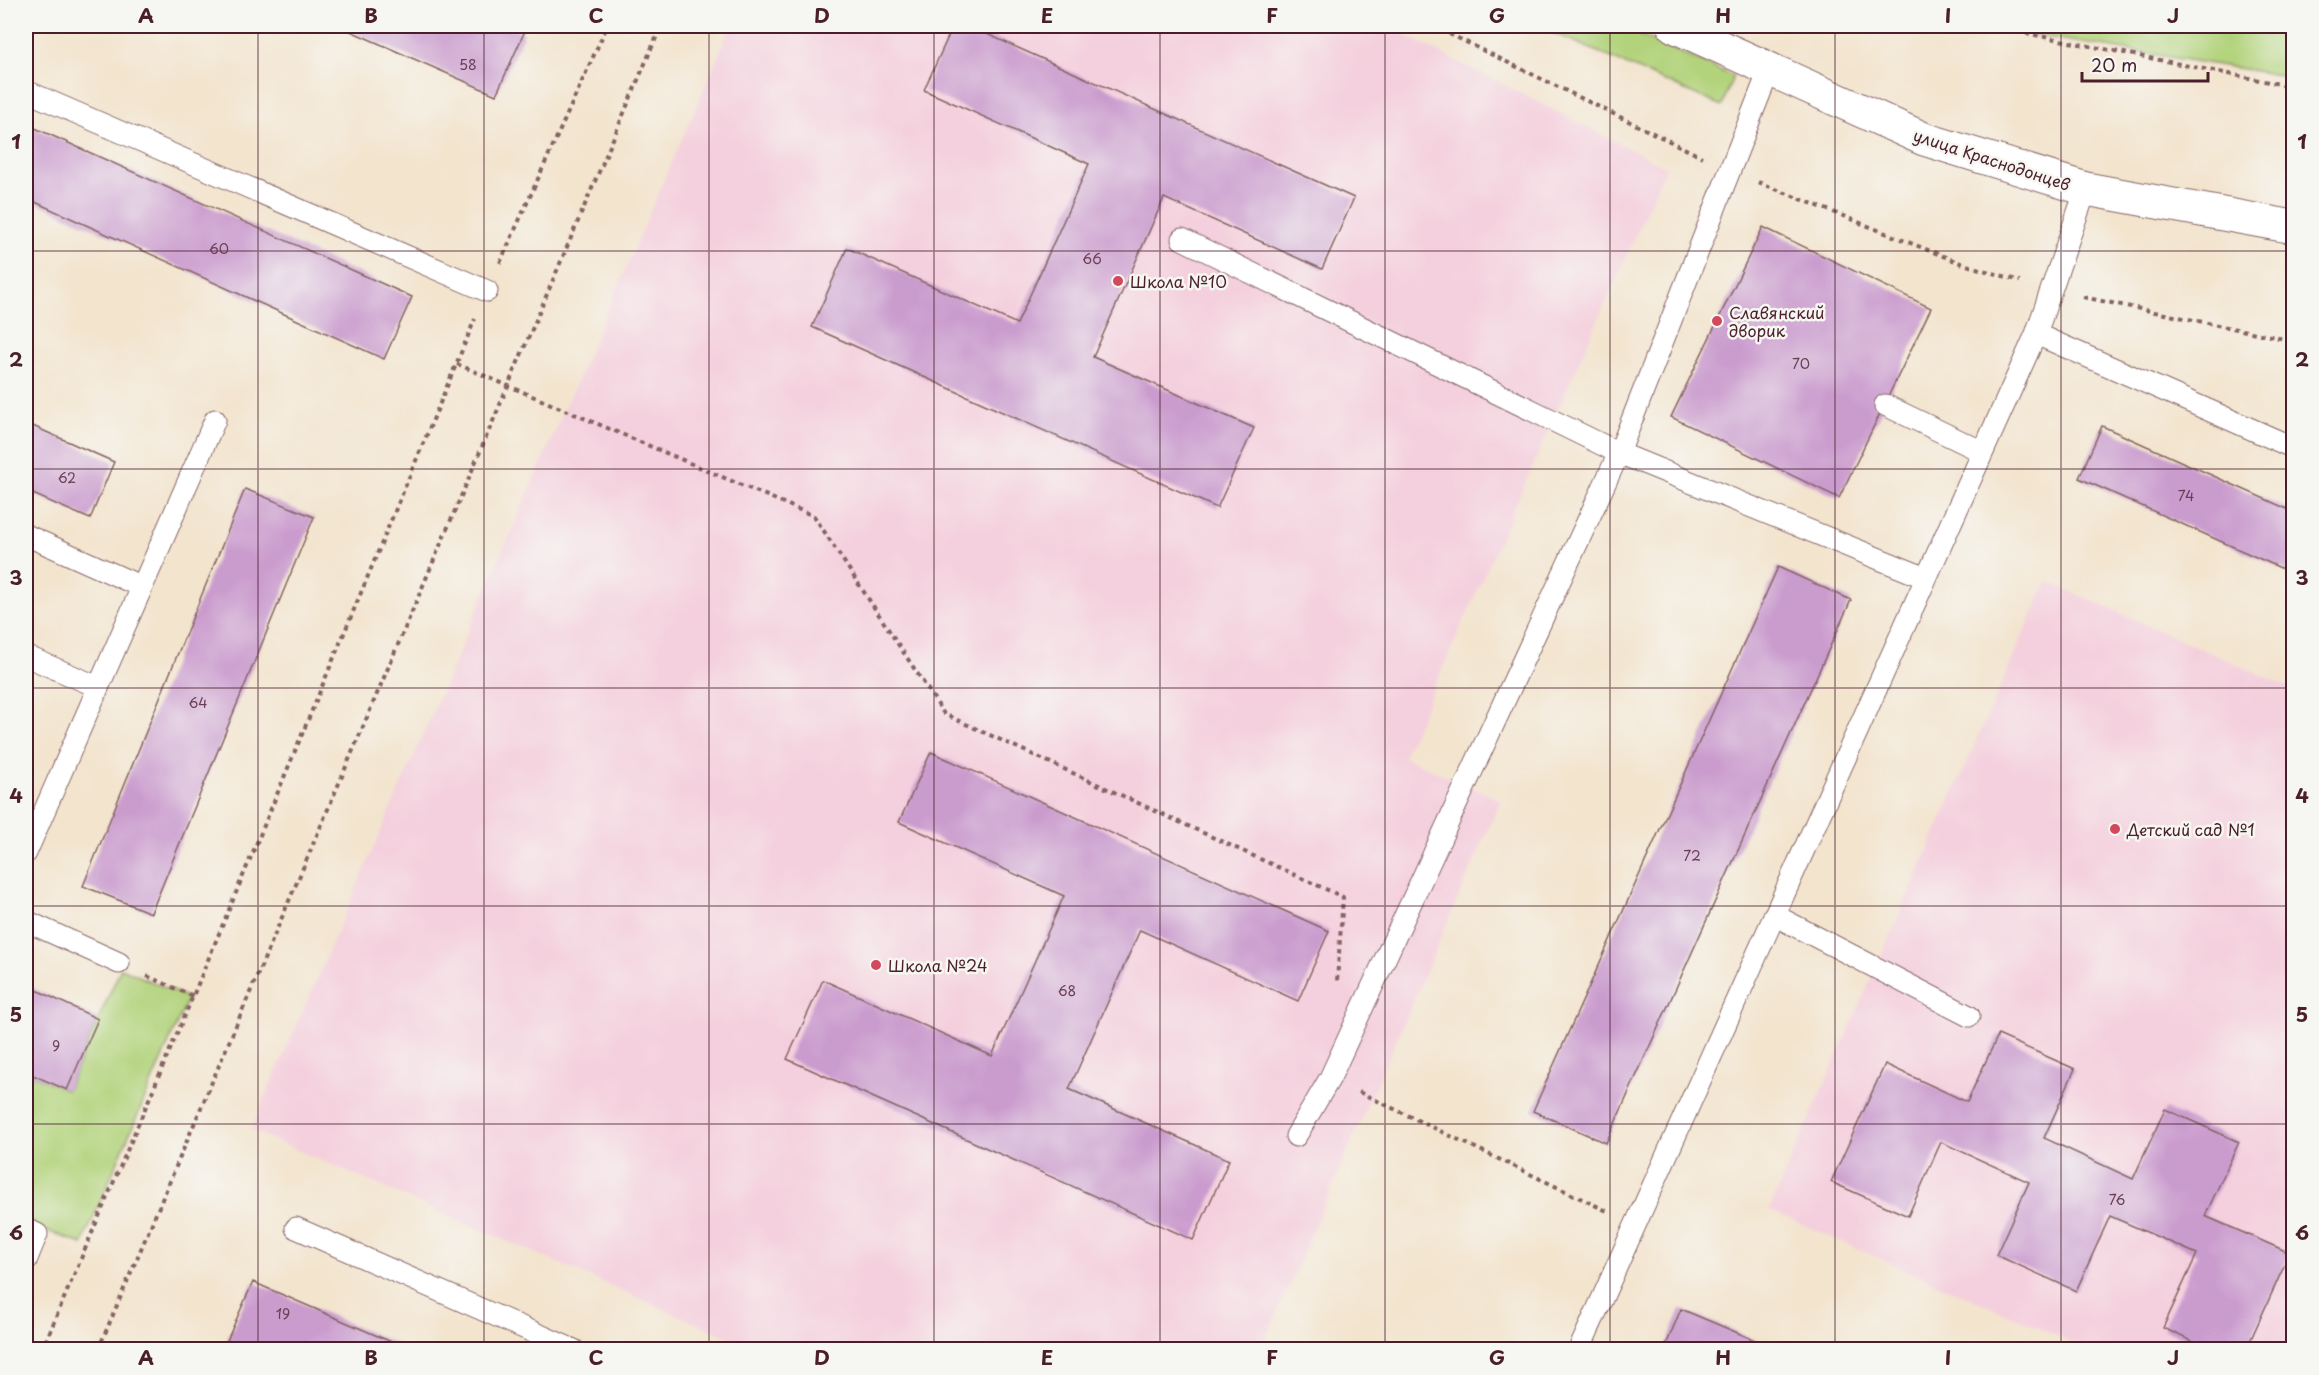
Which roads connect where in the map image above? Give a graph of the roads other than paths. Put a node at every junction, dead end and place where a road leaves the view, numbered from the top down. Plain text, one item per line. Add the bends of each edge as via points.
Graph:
1 (1674, 26) edge
2 (1770, 68) junction
3 (26, 91) edge
4 (2086, 189) junction
5 (2294, 226) edge
6 (1182, 239) dead end
7 (487, 291) road end
8 (2036, 334) junction
9 (1885, 405) dead end
10 (215, 420) dead end
11 (2294, 448) edge
12 (1983, 452) junction
13 (1619, 453) junction
14 (26, 535) edge
15 (1926, 578) junction
16 (142, 587) junction
17 (26, 656) edge
18 (98, 687) junction
19 (26, 853) edge
20 (1774, 915) junction
21 (26, 921) edge
22 (119, 963) road end
23 (1969, 1016) dead end
24 (1296, 1136) dead end
25 (296, 1228) dead end
26 (26, 1229) edge
27 (26, 1261) edge
28 (574, 1350) edge
29 (1579, 1350) edge

1 - 2 main road, улица Краснодонцев
2 - 4 main road, улица Краснодонцев via 1924,139
2 - 13 lane
3 - 7 lane
4 - 5 main road, улица Краснодонцев
4 - 8 lane
6 - 13 lane
8 - 11 lane
8 - 12 lane
9 - 12 lane
10 - 16 lane
12 - 15 lane
13 - 15 lane
13 - 24 lane via 1330,1078
14 - 16 lane
15 - 20 lane
16 - 18 lane
17 - 18 lane
18 - 19 lane
20 - 23 lane
20 - 29 lane
21 - 22 lane
25 - 28 lane
26 - 27 lane via 37,1234

